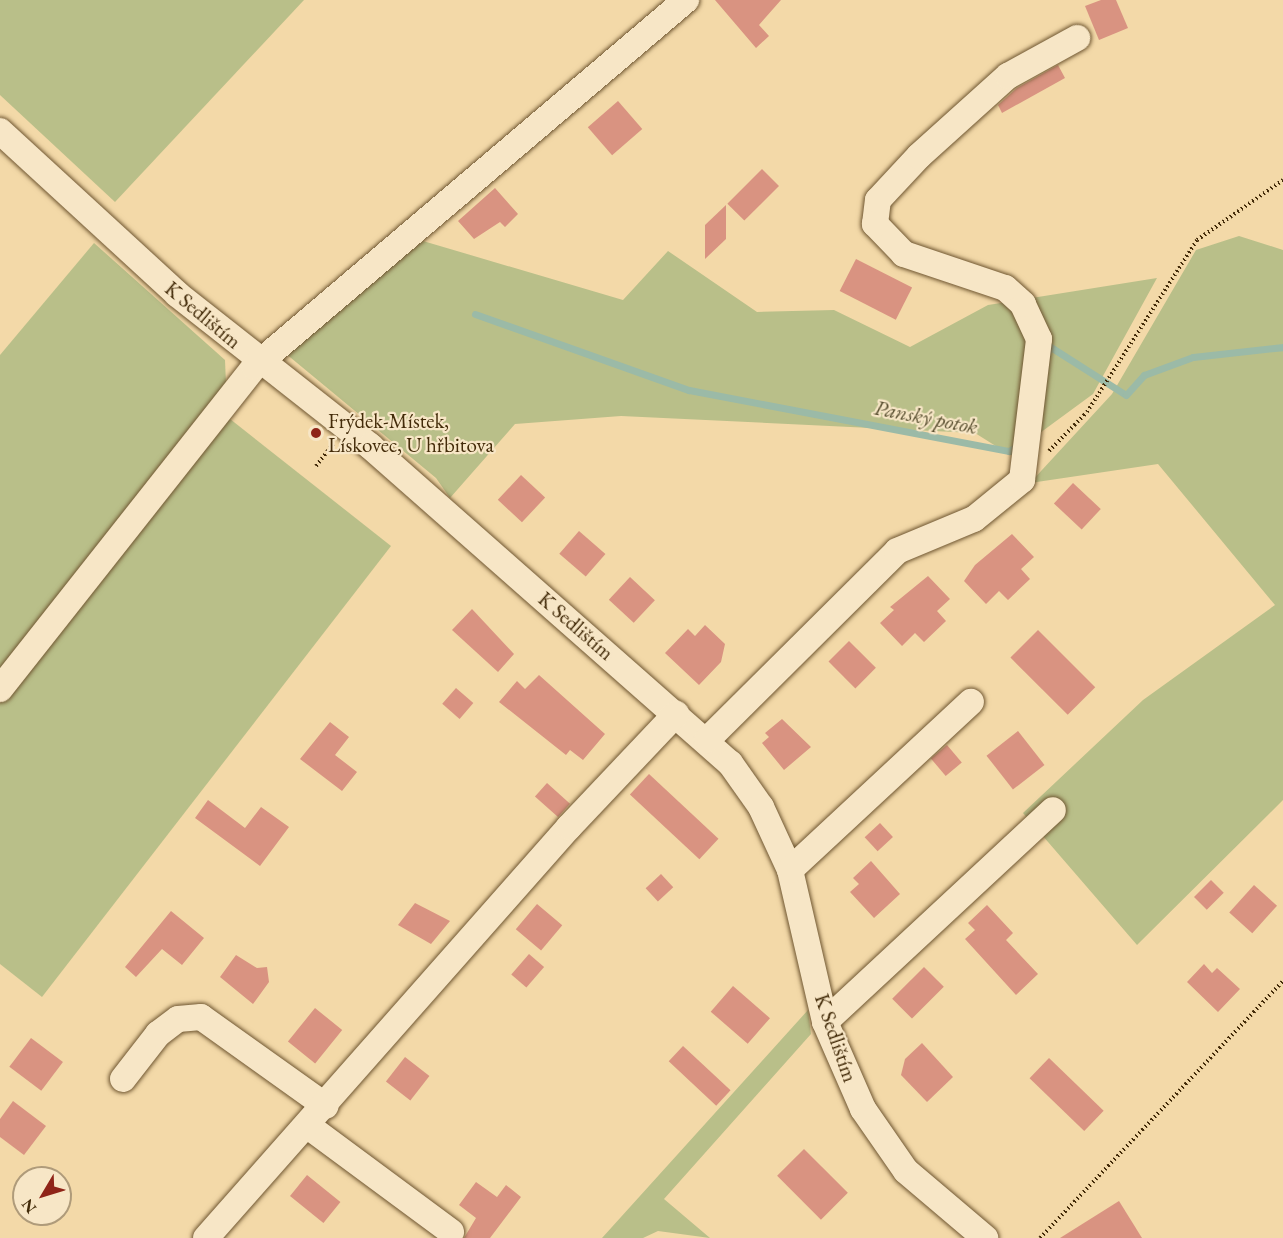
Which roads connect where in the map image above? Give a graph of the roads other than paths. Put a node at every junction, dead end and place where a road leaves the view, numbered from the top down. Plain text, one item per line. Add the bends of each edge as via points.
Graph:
1 (686, 0) edge
2 (1077, 38) dead end
3 (0, 131) edge
4 (260, 362) junction
5 (0, 689) edge
6 (971, 702) dead end
7 (676, 714) junction
8 (707, 740) junction
9 (1053, 810) dead end
10 (790, 870) junction
11 (825, 1022) junction
12 (123, 1079) dead end
13 (326, 1106) junction
14 (308, 1126) junction
15 (451, 1232) dead end
16 (206, 1238) edge
17 (985, 1238) edge

1 - 4 street
2 - 8 street via 1008,76 919,156 878,200 875,224 903,254 1005,288 1023,304 1040,339 1022,480 974,519 897,551
3 - 4 street, K Sedlištím via 140,262
4 - 5 street
4 - 7 street, K Sedlištím via 370,446
6 - 10 street
7 - 8 street, K Sedlištím
7 - 13 street via 569,827
8 - 10 street, K Sedlištím via 754,795
9 - 11 street
10 - 11 street, K Sedlištím
11 - 17 street, K Sedlištím via 882,1141 917,1183
12 - 13 street via 158,1034 178,1019 201,1017
13 - 14 street
14 - 15 street
14 - 16 street

